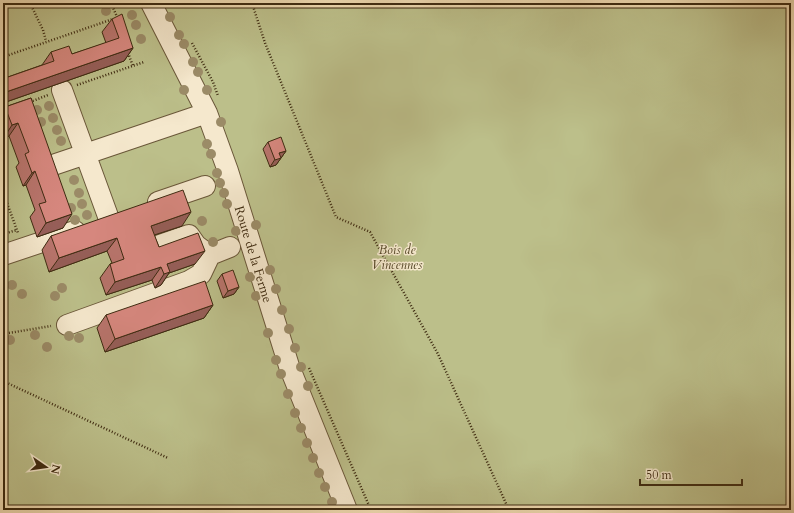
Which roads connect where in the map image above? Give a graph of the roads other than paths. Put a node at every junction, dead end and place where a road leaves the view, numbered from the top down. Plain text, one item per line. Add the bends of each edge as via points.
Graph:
1 (151, 3) edge
2 (62, 90) road end
3 (206, 113) junction
4 (85, 154) junction
5 (53, 165) edge
6 (205, 186) dead end
7 (176, 196) junction
8 (124, 214) junction
9 (189, 234) junction
10 (160, 245) edge
11 (230, 247) dead end
12 (210, 255) junction
13 (3, 256) edge
14 (67, 325) road end
15 (347, 510) edge

1 - 3 street, Route de la Ferme
2 - 4 street
3 - 4 street
3 - 15 street, Route de la Ferme via 228,171 289,366
4 - 5 street
4 - 8 street
6 - 7 street
7 - 8 street
7 - 9 street
8 - 13 street
9 - 10 street
9 - 12 street via 196,245
11 - 12 street
12 - 14 street via 201,274 189,282

